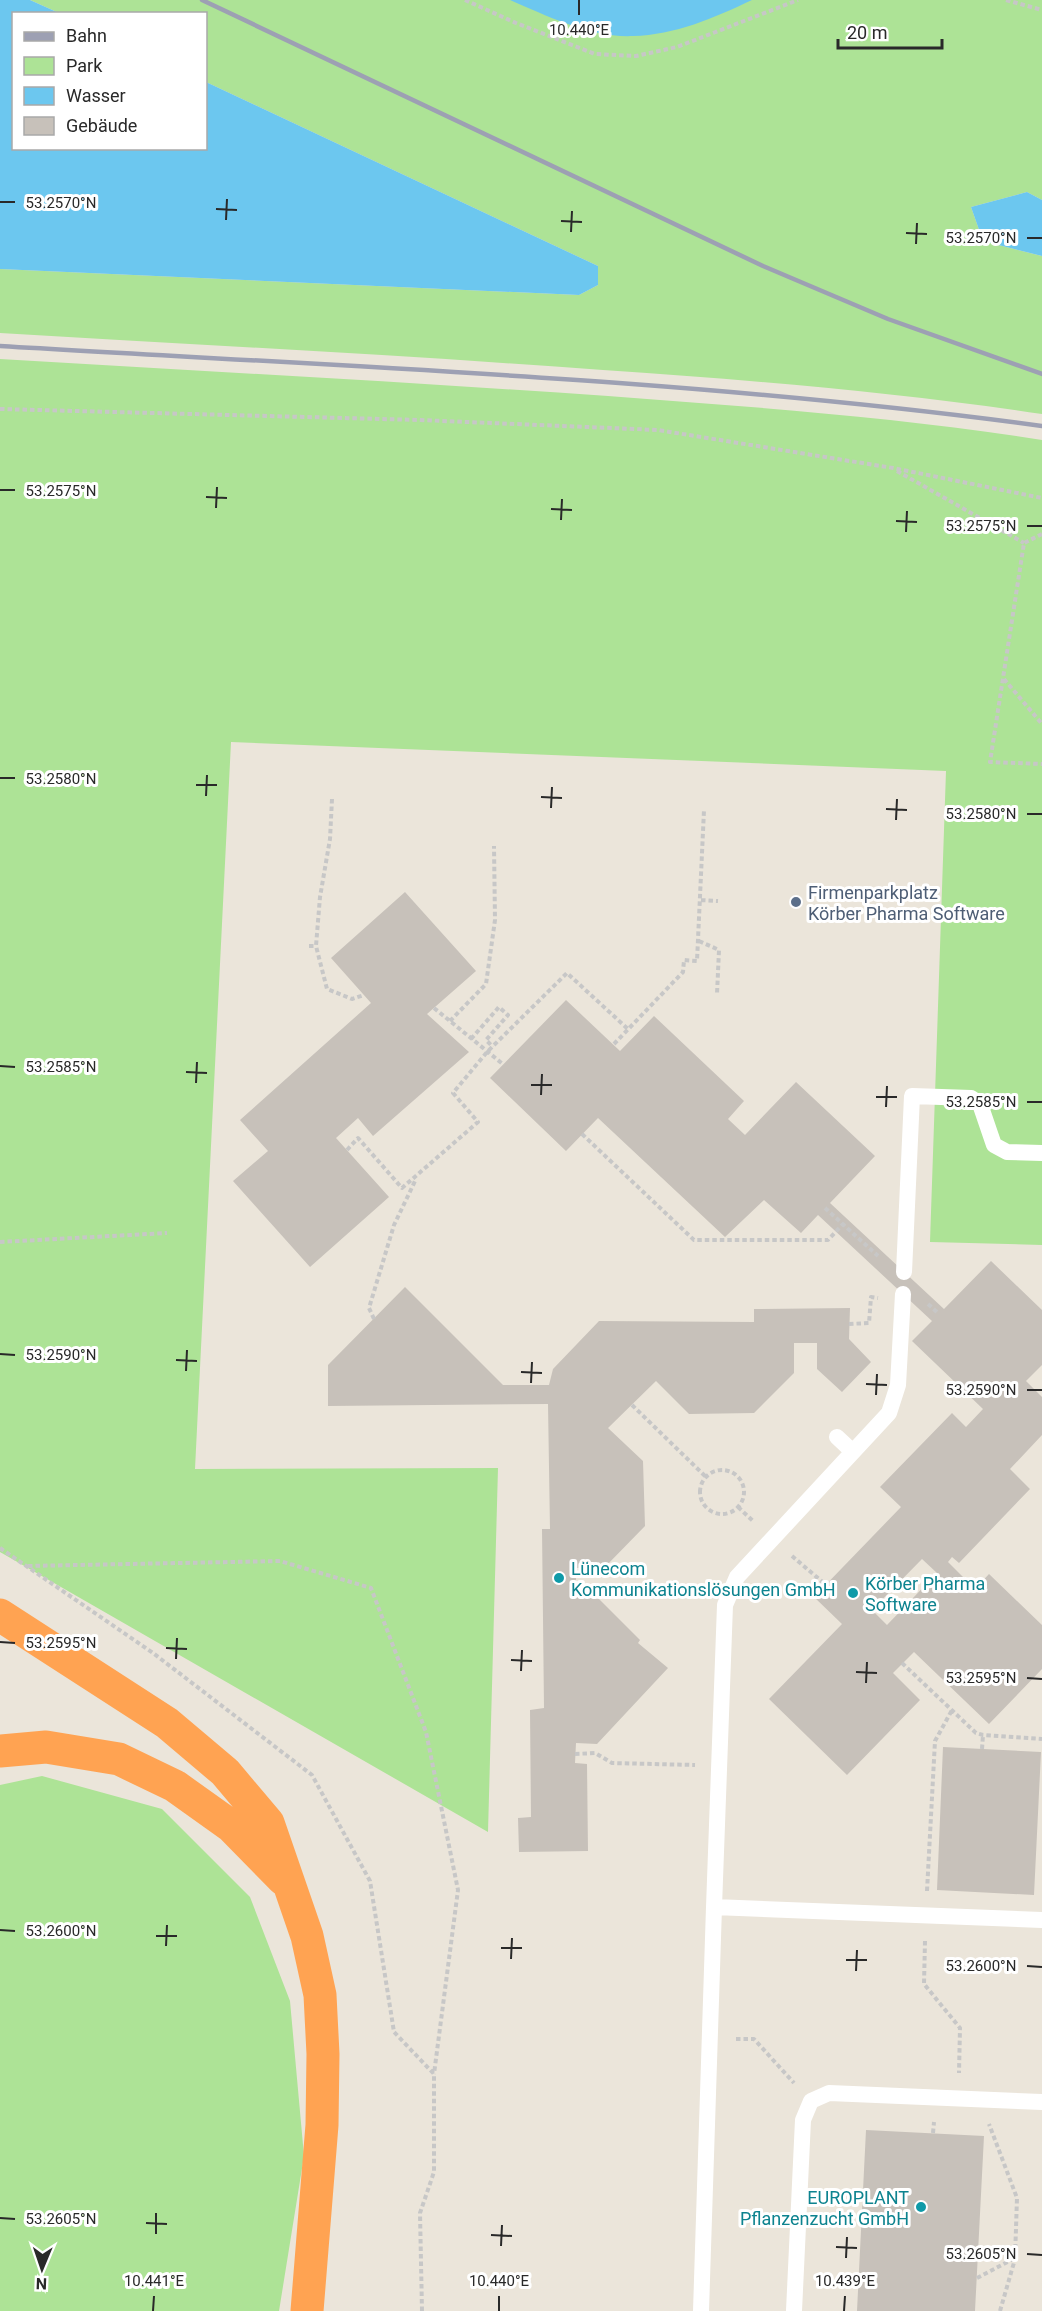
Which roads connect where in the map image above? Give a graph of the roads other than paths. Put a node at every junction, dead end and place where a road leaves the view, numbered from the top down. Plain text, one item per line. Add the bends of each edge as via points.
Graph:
1 (1042, 1153) edge
2 (904, 1272) dead end
3 (903, 1294) dead end
4 (837, 1437) dead end
5 (853, 1452) junction
6 (0, 1615) edge
7 (0, 1751) edge
8 (286, 1882) junction
9 (714, 1907) junction
10 (1042, 1920) edge
11 (1042, 2102) edge
12 (311, 2269) junction
13 (307, 2311) edge
14 (322, 2311) edge
15 (701, 2311) edge
16 (794, 2311) edge

1 - 2 lane via 1007,1152 994,1145 980,1104 971,1098 912,1096
3 - 5 lane via 898,1385 889,1413
4 - 5 lane
5 - 9 lane via 737,1577 725,1605
6 - 8 highway via 167,1723 225,1772 267,1823
7 - 8 highway via 46,1747 119,1759 175,1786 231,1827
8 - 12 highway via 307,1936 320,1995 322,2125
9 - 10 lane
9 - 15 lane
11 - 16 lane via 829,2093 811,2101 803,2120
12 - 13 highway
12 - 14 highway

